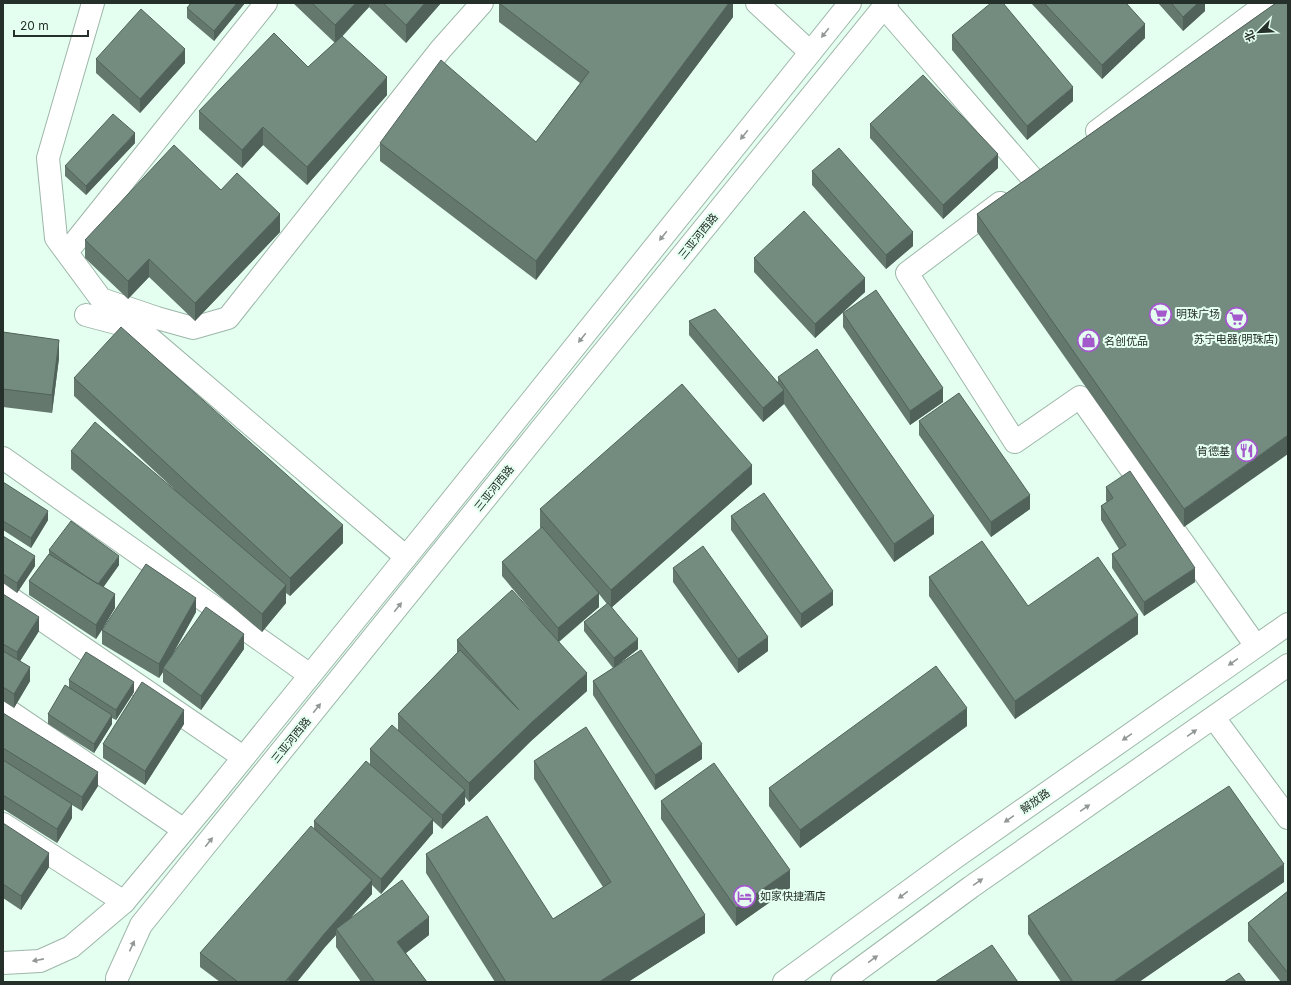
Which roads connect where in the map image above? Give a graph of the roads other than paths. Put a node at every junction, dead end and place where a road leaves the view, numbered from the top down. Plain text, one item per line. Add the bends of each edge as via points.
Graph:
1 (93, 3) edge
2 (266, 3) edge
3 (482, 3) edge
4 (757, 3) edge
5 (850, 3) edge
6 (1267, 3) edge
7 (885, 5) edge
8 (810, 52) junction
9 (1083, 141) edge
10 (1052, 165) edge
11 (1022, 187) junction
12 (67, 252) junction
13 (86, 315) dead end
14 (3, 458) edge
15 (406, 557) junction
16 (3, 593) edge
17 (1288, 624) edge
18 (1256, 646) junction
19 (1288, 665) edge
20 (310, 675) junction
21 (3, 707) edge
22 (1214, 718) junction
23 (243, 757) junction
24 (1288, 818) edge
25 (3, 824) edge
26 (184, 830) junction
27 (124, 902) junction
28 (3, 963) edge
29 (117, 982) edge
30 (784, 982) edge
31 (842, 982) edge

1 - 12 street via 48,158 56,238
2 - 12 street
3 - 12 street via 440,49 228,318 193,328 101,299
4 - 8 street
5 -> 8 street
6 - 9 street
7 - 11 street
29 -> 7 street, 三亚河西路 via 141,925
8 -> 15 street
10 - 11 street
11 - 18 street via 907,273 1015,442 1080,397
13 - 15 street via 139,329
14 - 20 street
15 - 20 street
16 - 23 street
17 - 18 street, 解放路
18 -> 30 street, 解放路 via 957,856
19 - 22 street
20 - 23 street
21 - 26 street
22 - 24 street
31 -> 22 street via 971,887
23 - 26 street
25 - 27 street
26 - 27 street
27 -> 28 street via 71,947 40,961

